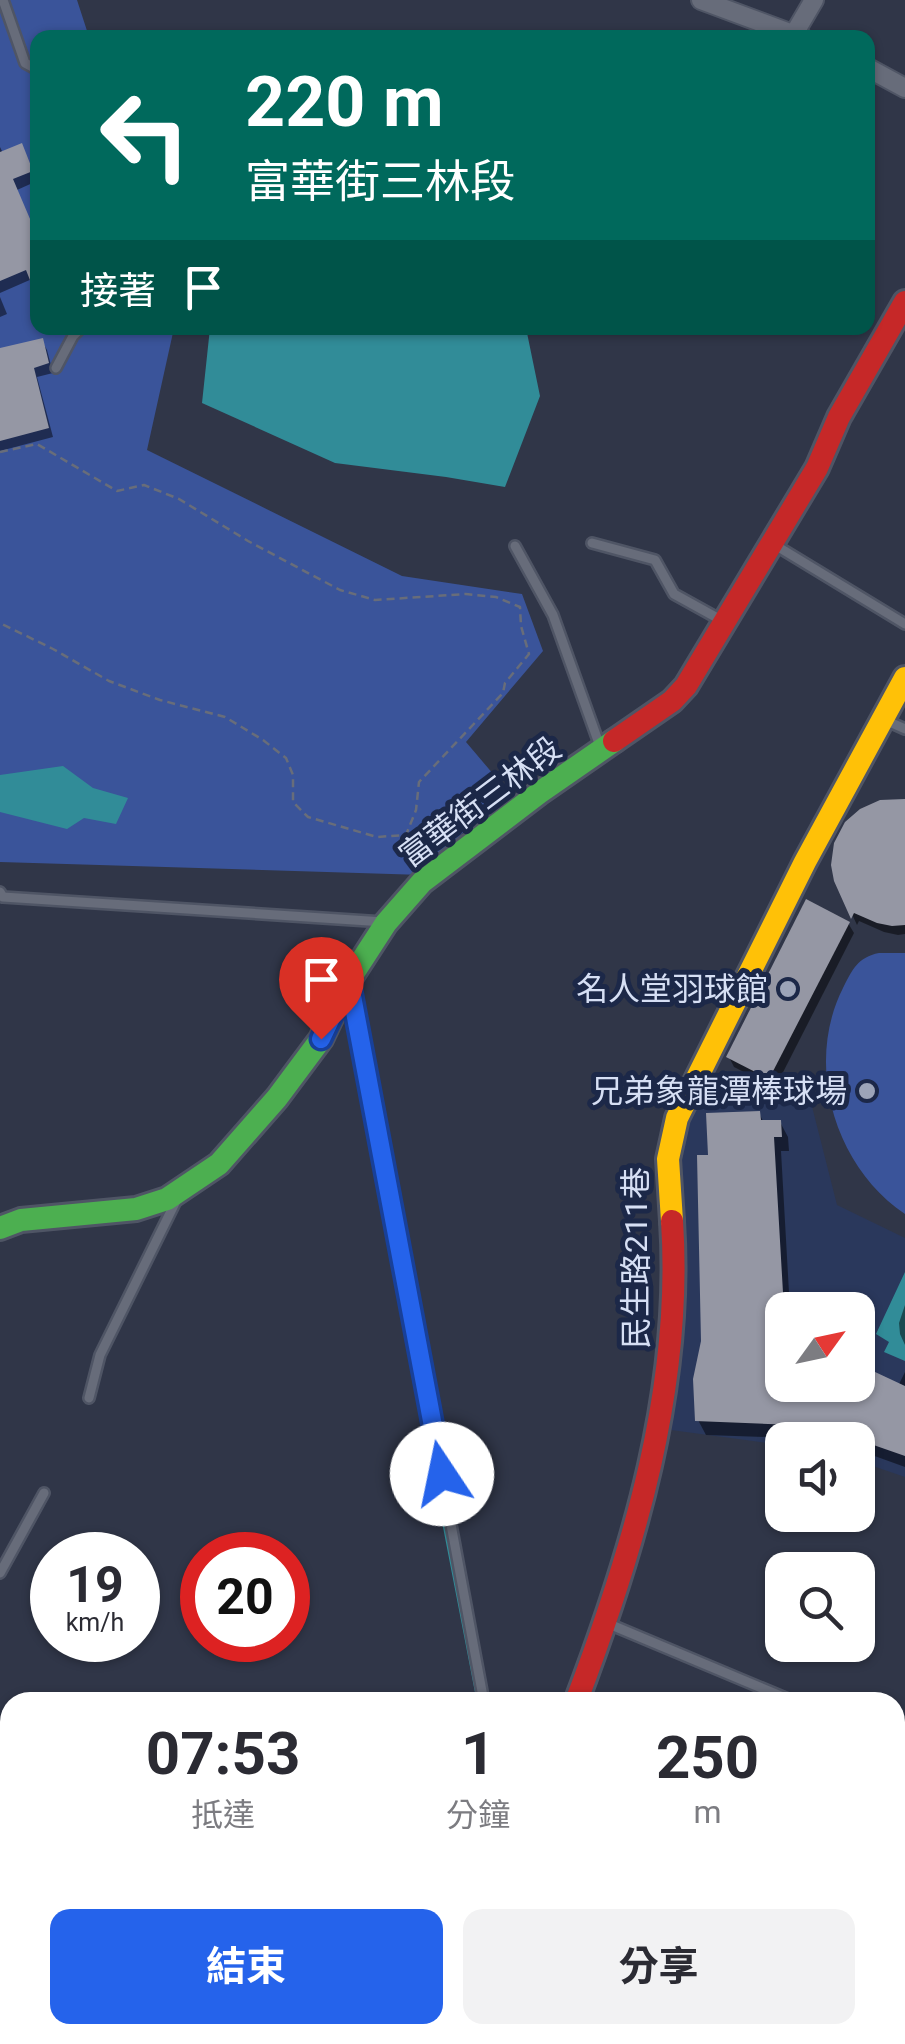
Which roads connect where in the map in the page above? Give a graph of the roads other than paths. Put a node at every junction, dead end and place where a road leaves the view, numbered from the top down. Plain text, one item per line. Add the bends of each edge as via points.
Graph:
1 (3, 0) edge
2 (701, 0) edge
3 (814, 0) edge
4 (782, 30) edge
5 (801, 30) edge
6 (30, 65) edge
7 (875, 72) edge
8 (905, 88) edge
9 (905, 302) edge
10 (73, 335) edge
11 (56, 368) dead end
12 (771, 542) junction
13 (592, 543) dead end
14 (514, 546) dead end
15 (723, 621) junction
16 (905, 624) edge
17 (905, 678) edge
18 (882, 718) junction
19 (905, 730) edge
20 (602, 752) junction
21 (0, 892) edge
22 (386, 923) junction
23 (349, 980) junction
24 (181, 1190) junction
25 (0, 1228) edge
26 (89, 1398) dead end
27 (44, 1493) dead end
28 (0, 1573) edge
29 (606, 1623) junction
30 (482, 1692) edge
31 (580, 1692) edge
32 (772, 1692) edge

1 - 6 lane
2 - 4 street
3 - 5 street
7 - 8 street
9 - 12 street, 富華街三林段
10 - 11 lane
12 - 15 street, 富華街三林段
12 - 16 lane
13 - 15 lane via 655,560 674,594
14 - 20 lane via 554,615
15 - 20 street, 富華街三林段 via 672,702
17 - 18 street, 民生路211巷
18 - 19 lane
18 - 29 street, 民生路211巷 via 677,1118 668,1159 671,1346 647,1483
20 - 22 street, 富華街三林段 via 422,882
21 - 22 lane
22 - 23 street, 富華街三林段
23 - 24 street, 富華街三林段 via 321,1039 277,1098 219,1164
23 - 30 lane
24 - 25 street, 富華街三林段 via 136,1209
24 - 26 lane via 100,1355
27 - 28 lane
29 - 31 street, 民生路211巷
29 - 32 lane

